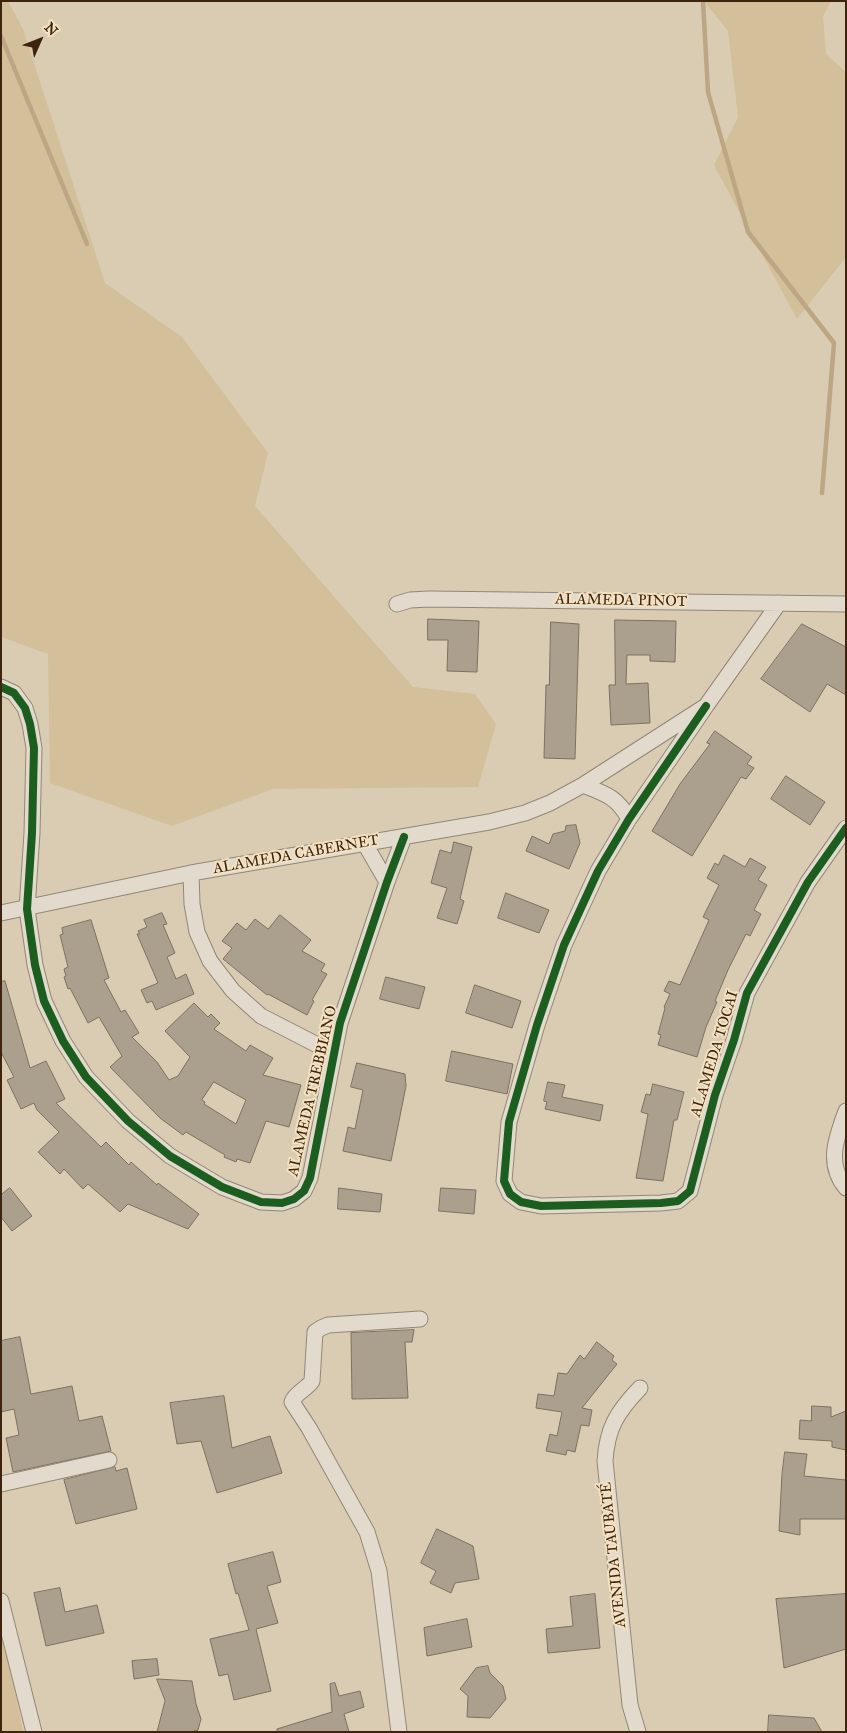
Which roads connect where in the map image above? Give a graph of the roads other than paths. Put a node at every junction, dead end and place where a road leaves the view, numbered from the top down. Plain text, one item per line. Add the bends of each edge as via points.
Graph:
1 (780, 603) junction
2 (397, 604) dead end
3 (846, 604) edge
4 (1, 687) edge
5 (706, 706) junction
6 (583, 785) junction
7 (629, 819) junction
8 (846, 828) edge
9 (404, 837) junction
10 (366, 844) junction
11 (191, 873) junction
12 (387, 882) junction
13 (28, 909) junction
14 (1, 913) edge
15 (333, 1053) junction
16 (846, 1111) edge
17 (846, 1188) edge
18 (420, 1319) dead end
19 (640, 1388) dead end
20 (110, 1460) dead end
21 (1, 1484) edge
22 (1, 1601) edge
23 (34, 1732) edge
24 (399, 1732) edge
25 (638, 1732) edge

1 - 2 street, ALAMEDA PINOT via 429,599
1 - 3 street, ALAMEDA PINOT
1 - 5 street, ALAMEDA CABERNET
4 - 13 street, ALAMEDA TREBBIANO via 14,694 25,708 34,748
5 - 6 street, ALAMEDA CABERNET
5 - 7 street, ALAMEDA TOCAI
6 - 7 street via 612,797
6 - 9 street, ALAMEDA CABERNET via 525,813
7 - 8 street, ALAMEDA TOCAI via 598,871 564,945 536,1025 509,1122 504,1182 510,1194 521,1202 541,1206 661,1203 678,1201 690,1191 715,1095 747,993 808,882
9 - 10 street, ALAMEDA CABERNET
9 - 12 street, ALAMEDA TREBBIANO
10 - 11 street, ALAMEDA CABERNET
10 - 12 street
11 - 13 street, ALAMEDA CABERNET
11 - 15 street via 197,932 210,961 234,991 261,1016
12 - 15 street, ALAMEDA TREBBIANO
13 - 14 street, ALAMEDA CABERNET
13 - 15 street, ALAMEDA TREBBIANO via 35,964 44,1001 63,1042 86,1077 128,1121 170,1156 222,1187 261,1202 282,1203 304,1191 310,1178
16 - 17 street via 834,1160 836,1174
18 - 24 street via 321,1328 315,1332 312,1381 292,1402 367,1532 379,1571
19 - 25 street, AVENIDA TAUBATÉ via 613,1423 606,1442 605,1462 630,1705
20 - 21 street
22 - 23 street

